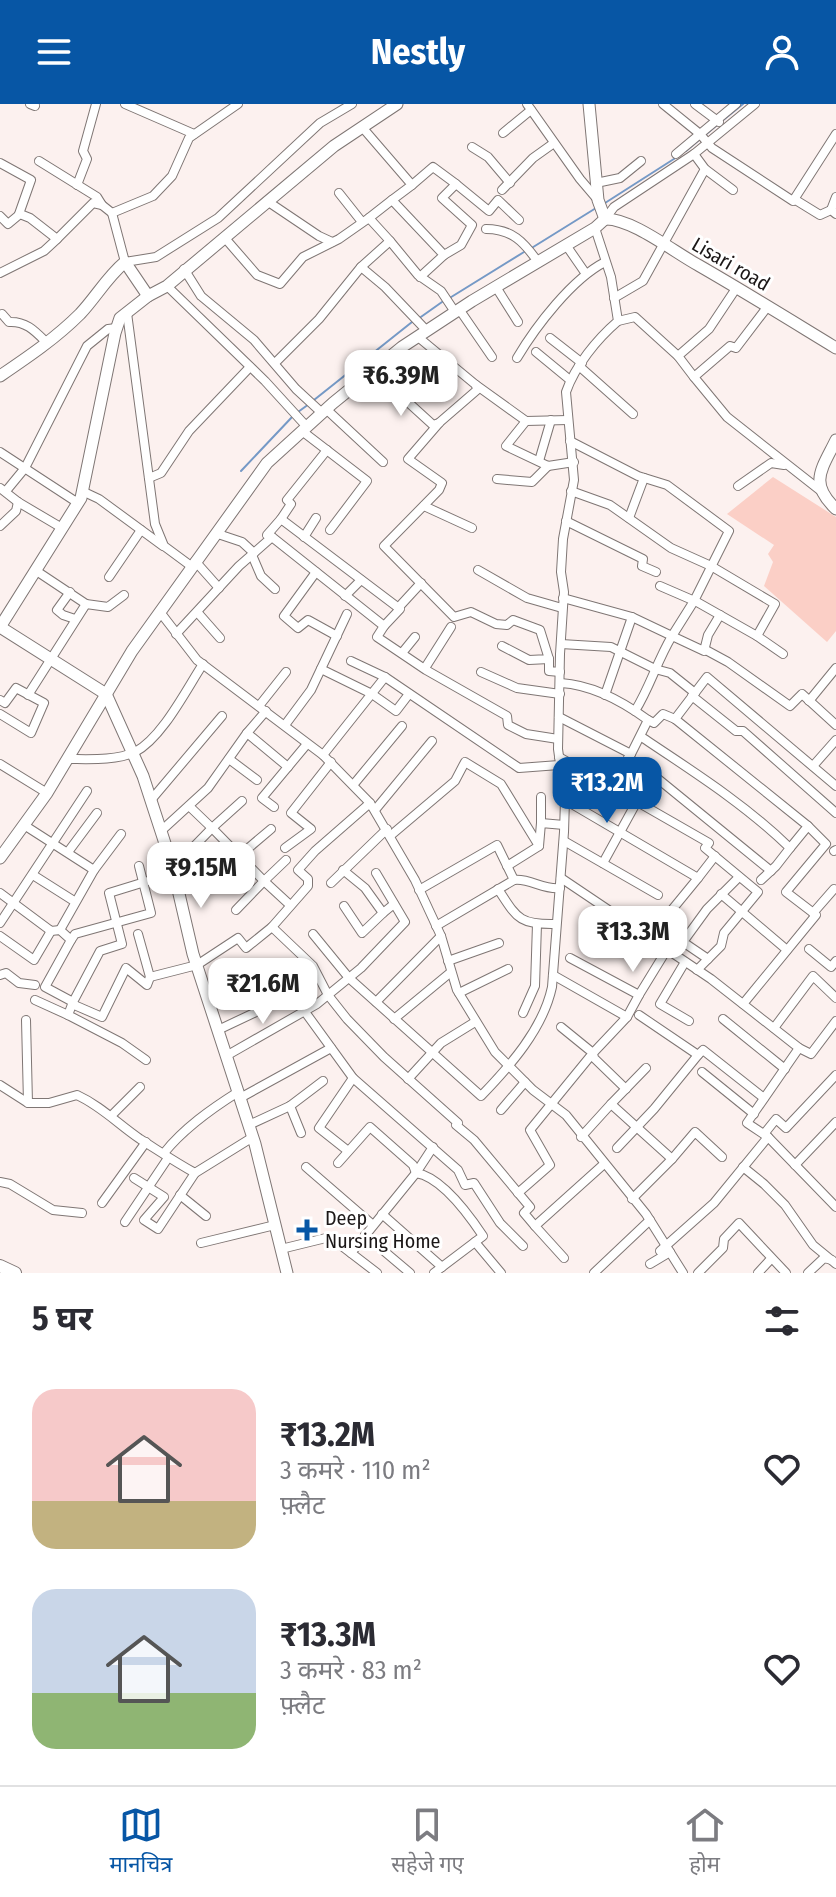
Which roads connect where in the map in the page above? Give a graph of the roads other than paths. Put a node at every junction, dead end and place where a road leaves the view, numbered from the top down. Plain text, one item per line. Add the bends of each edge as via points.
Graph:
1 (96, 104) edge
2 (125, 104) edge
3 (238, 104) edge
4 (352, 104) edge
5 (397, 104) edge
6 (589, 104) edge
7 (663, 104) edge
8 (695, 104) edge
9 (736, 104) edge
10 (754, 104) edge
11 (529, 107) edge
12 (717, 120) junction
13 (362, 127) junction
14 (726, 129) junction
15 (503, 133) dead end
16 (194, 134) junction
17 (700, 134) junction
18 (836, 134) edge
19 (554, 143) junction
20 (708, 143) junction
21 (472, 147) dead end
22 (676, 154) dead end
23 (694, 154) junction
24 (39, 161) dead end
25 (641, 161) dead end
26 (0, 163) edge
27 (705, 169) junction
28 (510, 183) junction
29 (596, 183) junction
30 (456, 184) junction
31 (77, 185) junction
32 (412, 185) junction
33 (502, 190) dead end
34 (733, 190) dead end
35 (339, 193) dead end
36 (836, 197) edge
37 (794, 199) junction
38 (392, 200) junction
39 (267, 201) junction
40 (102, 205) junction
41 (601, 208) junction
42 (833, 212) edge
43 (112, 213) junction
44 (19, 214) junction
45 (0, 216) edge
46 (365, 220) junction
47 (519, 220) dead end
48 (4, 226) edge
49 (595, 228) junction
50 (486, 229) dead end
51 (224, 237) junction
52 (57, 239) junction
53 (390, 241) junction
54 (332, 242) junction
55 (662, 244) junction
56 (566, 245) junction
57 (444, 255) junction
58 (125, 262) junction
59 (538, 262) junction
60 (605, 262) junction
61 (361, 267) junction
62 (184, 269) junction
63 (0, 273) edge
64 (586, 274) junction
65 (420, 277) junction
66 (167, 286) junction
67 (496, 287) junction
68 (737, 287) junction
69 (148, 296) junction
70 (614, 298) junction
71 (768, 306) junction
72 (457, 310) junction
73 (15, 311) dead end
74 (127, 313) junction
75 (1, 314) edge
76 (618, 321) junction
77 (518, 322) dead end
78 (116, 328) junction
79 (422, 334) junction
80 (550, 338) dead end
81 (46, 342) junction
82 (836, 348) edge
83 (536, 352) dead end
84 (678, 356) junction
85 (492, 357) dead end
86 (517, 358) dead end
87 (275, 363) junction
88 (581, 365) junction
89 (250, 367) junction
90 (378, 367) junction
91 (0, 371) edge
92 (694, 377) junction
93 (570, 380) junction
94 (476, 385) junction
95 (324, 411) junction
96 (633, 414) dead end
97 (551, 420) junction
98 (568, 420) junction
99 (526, 421) junction
100 (440, 422) junction
101 (304, 429) junction
102 (836, 440) edge
103 (570, 441) junction
104 (327, 450) junction
105 (0, 452) edge
106 (383, 462) dead end
107 (574, 462) junction
108 (544, 463) junction
109 (785, 465) junction
110 (25, 468) junction
111 (149, 478) junction
112 (644, 478) junction
113 (497, 479) dead end
114 (738, 486) dead end
115 (3, 490) edge
116 (571, 491) junction
117 (821, 491) junction
118 (80, 497) junction
119 (18, 502) junction
120 (424, 506) junction
121 (836, 509) edge
122 (316, 518) dead end
123 (629, 518) junction
124 (281, 519) junction
125 (566, 521) junction
126 (0, 526) edge
127 (62, 528) junction
128 (472, 528) dead end
129 (141, 530) junction
130 (330, 530) dead end
131 (218, 534) junction
132 (272, 537) junction
133 (304, 537) junction
134 (164, 546) junction
135 (253, 554) junction
136 (193, 564) junction
137 (711, 566) junction
138 (35, 570) junction
139 (478, 570) dead end
140 (316, 572) junction
141 (656, 572) dead end
142 (109, 577) dead end
143 (361, 580) junction
144 (421, 583) junction
145 (660, 586) dead end
146 (219, 588) junction
147 (275, 589) dead end
148 (70, 592) junction
149 (124, 595) dead end
150 (345, 596) junction
151 (694, 601) junction
152 (563, 603) junction
153 (86, 604) junction
154 (398, 608) junction
155 (160, 612) junction
156 (198, 613) junction
157 (347, 614) dead end
158 (720, 615) junction
159 (632, 617) junction
160 (75, 619) junction
161 (384, 626) junction
162 (0, 627) edge
163 (451, 627) dead end
164 (176, 634) junction
165 (337, 636) junction
166 (672, 636) junction
167 (757, 636) junction
168 (415, 637) dead end
169 (220, 638) dead end
170 (561, 644) junction
171 (502, 646) dead end
172 (704, 649) junction
173 (620, 652) junction
174 (402, 653) junction
175 (783, 654) dead end
176 (52, 659) junction
177 (549, 659) junction
178 (351, 661) dead end
179 (203, 664) junction
180 (425, 668) junction
181 (654, 668) junction
182 (836, 668) edge
183 (321, 669) junction
184 (286, 672) dead end
185 (481, 672) dead end
186 (560, 672) junction
187 (385, 677) junction
188 (561, 683) junction
189 (106, 694) junction
190 (372, 694) junction
191 (409, 694) junction
192 (560, 694) junction
193 (694, 694) junction
194 (28, 695) junction
195 (605, 695) junction
196 (809, 701) junction
197 (2, 702) edge
198 (546, 702) dead end
199 (559, 707) junction
200 (263, 708) junction
201 (635, 711) junction
202 (1, 714) edge
203 (222, 716) dead end
204 (559, 717) junction
205 (675, 719) junction
206 (648, 720) junction
207 (285, 725) junction
208 (836, 725) edge
209 (402, 726) dead end
210 (247, 733) junction
211 (643, 738) dead end
212 (558, 739) junction
213 (836, 740) edge
214 (432, 741) dead end
215 (307, 744) junction
216 (133, 753) junction
217 (631, 754) junction
218 (323, 755) junction
219 (67, 759) junction
220 (229, 759) junction
221 (559, 761) junction
222 (331, 762) junction
223 (0, 764) edge
224 (813, 766) junction
225 (288, 767) junction
226 (652, 774) junction
227 (257, 780) dead end
228 (354, 784) junction
229 (836, 786) edge
230 (87, 791) dead end
231 (47, 793) junction
232 (541, 797) dead end
233 (151, 800) junction
234 (565, 800) junction
235 (242, 801) dead end
236 (636, 801) junction
237 (189, 806) junction
238 (373, 806) junction
239 (274, 807) dead end
240 (97, 813) dead end
241 (836, 813) edge
242 (541, 823) junction
243 (24, 825) junction
244 (564, 825) junction
245 (808, 826) junction
246 (212, 828) junction
247 (271, 829) dead end
248 (161, 831) junction
249 (388, 832) junction
250 (621, 833) junction
251 (121, 834) dead end
252 (564, 841) junction
253 (53, 843) junction
254 (539, 846) junction
255 (285, 848) dead end
256 (790, 848) junction
257 (68, 852) junction
258 (239, 856) junction
259 (715, 856) junction
260 (0, 858) edge
261 (286, 860) dead end
262 (603, 863) junction
263 (139, 866) dead end
264 (507, 866) junction
265 (94, 870) junction
266 (174, 870) junction
267 (343, 870) junction
268 (771, 871) junction
269 (376, 873) dead end
270 (33, 875) junction
271 (739, 877) junction
272 (561, 878) junction
273 (698, 878) junction
274 (514, 880) junction
275 (761, 880) dead end
276 (264, 881) junction
277 (144, 882) junction
278 (331, 883) dead end
279 (560, 888) junction
280 (498, 889) junction
281 (834, 889) edge
282 (419, 890) junction
283 (0, 893) edge
284 (721, 894) junction
285 (658, 895) dead end
286 (74, 901) junction
287 (13, 903) junction
288 (394, 904) junction
289 (290, 905) junction
290 (344, 906) dead end
291 (236, 910) dead end
292 (742, 912) junction
293 (383, 913) junction
294 (813, 913) junction
295 (116, 922) junction
296 (0, 923) edge
297 (537, 924) junction
298 (556, 924) junction
299 (436, 926) junction
300 (272, 927) junction
301 (56, 930) junction
302 (138, 934) dead end
303 (313, 934) dead end
304 (0, 936) edge
305 (441, 936) junction
306 (648, 939) junction
307 (71, 940) junction
308 (499, 943) dead end
309 (809, 949) dead end
310 (787, 950) junction
311 (666, 951) junction
312 (570, 958) dead end
313 (708, 959) junction
314 (448, 961) junction
315 (685, 962) junction
316 (197, 965) junction
317 (834, 966) edge
318 (508, 969) dead end
319 (697, 970) junction
320 (451, 972) junction
321 (0, 975) edge
322 (553, 975) junction
323 (279, 976) dead end
324 (150, 977) junction
325 (349, 978) junction
326 (35, 985) dead end
327 (287, 987) junction
328 (459, 993) junction
329 (328, 995) junction
330 (639, 995) junction
331 (836, 998) edge
332 (35, 1000) dead end
333 (376, 1002) junction
334 (73, 1003) junction
335 (743, 1004) junction
336 (305, 1011) junction
337 (523, 1013) dead end
338 (68, 1015) junction
339 (639, 1015) dead end
340 (627, 1017) junction
341 (394, 1019) junction
342 (723, 1019) dead end
343 (26, 1020) dead end
344 (689, 1021) dead end
345 (836, 1021) edge
346 (475, 1022) junction
347 (561, 1027) dead end
348 (774, 1028) junction
349 (218, 1030) junction
350 (331, 1048) junction
351 (799, 1048) junction
352 (432, 1052) junction
353 (593, 1053) junction
354 (698, 1055) junction
355 (226, 1056) junction
356 (146, 1060) dead end
357 (508, 1067) junction
358 (646, 1068) dead end
359 (785, 1069) junction
360 (702, 1072) dead end
361 (836, 1075) edge
362 (353, 1078) junction
363 (408, 1079) junction
364 (323, 1081) dead end
365 (525, 1082) junction
366 (0, 1085) edge
367 (140, 1087) dead end
368 (626, 1089) junction
369 (239, 1095) junction
370 (764, 1098) junction
371 (28, 1103) junction
372 (611, 1104) junction
373 (552, 1105) junction
374 (290, 1106) junction
375 (501, 1110) dead end
376 (754, 1114) junction
377 (111, 1116) junction
378 (836, 1122) edge
379 (636, 1126) junction
380 (251, 1131) junction
381 (301, 1133) dead end
382 (766, 1136) junction
383 (581, 1137) junction
384 (146, 1142) junction
385 (433, 1147) junction
386 (617, 1148) dead end
387 (348, 1151) junction
388 (166, 1156) junction
389 (722, 1157) dead end
390 (672, 1159) junction
391 (338, 1163) dead end
392 (604, 1164) junction
393 (795, 1165) junction
394 (306, 1167) dead end
395 (743, 1167) junction
396 (195, 1173) junction
397 (416, 1173) junction
398 (134, 1178) dead end
399 (0, 1182) edge
400 (150, 1187) junction
401 (518, 1193) junction
402 (180, 1195) junction
403 (632, 1199) junction
404 (102, 1203) dead end
405 (836, 1207) edge
406 (82, 1213) dead end
407 (382, 1214) junction
408 (206, 1216) dead end
409 (650, 1220) junction
410 (125, 1222) dead end
411 (275, 1225) junction
412 (373, 1225) junction
413 (535, 1226) junction
414 (365, 1235) junction
415 (475, 1242) junction
416 (201, 1243) dead end
417 (523, 1246) dead end
418 (281, 1249) junction
419 (666, 1250) junction
420 (351, 1253) junction
421 (564, 1258) dead end
422 (769, 1261) dead end
423 (834, 1261) edge
424 (650, 1264) dead end
425 (0, 1266) edge
426 (442, 1267) junction
427 (366, 1270) edge
428 (15, 1273) edge
429 (287, 1273) edge
430 (377, 1273) edge
431 (410, 1273) edge
432 (434, 1273) edge
433 (501, 1273) edge
434 (594, 1273) edge
435 (683, 1273) edge
436 (698, 1273) edge
437 (758, 1273) edge
438 (786, 1273) edge
439 (808, 1273) edge

1 - 31 street
2 - 16 street
3 - 16 street
4 - 58 street via 320,123 218,218 156,257
5 - 13 street
6 - 29 street
7 - 17 street
8 - 12 street
9 - 12 street
10 - 14 street
11 - 15 street
11 - 19 street
12 - 14 street
12 - 17 street
13 - 32 street
13 - 39 street
14 - 20 street
16 - 43 street via 172,176 153,196
17 - 20 street
17 - 22 street
18 - 37 street
19 - 28 street
19 - 41 street
20 - 23 street
20 - 37 street
21 - 28 street
23 - 27 street
23 - 41 street via 614,207
24 - 31 street
25 - 29 street via 626,175
26 - 44 street via 31,180
27 - 34 street
27 - 55 street
28 - 33 street
29 - 41 street
30 - 32 street via 433,167
30 - 47 street via 489,211 498,200
30 - 57 street via 442,198 472,225 461,245
31 - 40 street
32 - 38 street
35 - 46 street
36 - 42 street
37 - 42 street via 820,215
38 - 46 street
38 - 57 street
39 - 51 street
39 - 54 street
40 - 43 street
40 - 52 street via 93,203
41 - 49 street
41 - 55 street, Lisari road
43 - 58 street
44 - 48 street
44 - 52 street
45 - 48 street
46 - 53 street
46 - 54 street
49 - 56 street
49 - 60 street
50 - 59 street via 509,232
51 - 54 street via 257,275 275,284 303,257
51 - 62 street
52 - 63 street
53 - 61 street
53 - 65 street
55 - 68 street, Lisari road
55 - 70 street via 643,281
56 - 59 street
56 - 64 street
57 - 65 street
58 - 69 street
58 - 81 street via 80,314
59 - 67 street
60 - 64 street
60 - 70 street
61 - 79 street via 385,287
61 - 87 street
62 - 66 street
62 - 87 street via 201,296
64 - 86 street via 531,334
65 - 72 street
66 - 69 street
66 - 89 street
67 - 72 street
67 - 77 street
68 - 71 street, Lisari road
68 - 84 street via 709,329
69 - 74 street
70 - 76 street
71 - 82 street, Lisari road
71 - 92 street via 736,348 730,346
72 - 79 street
72 - 85 street
73 - 75 street
74 - 78 street
74 - 111 street
75 - 81 street via 9,322 28,326
76 - 84 street via 635,317
76 - 88 street
78 - 110 street via 87,346
78 - 118 street
79 - 90 street
79 - 94 street
80 - 88 street
81 - 91 street
83 - 93 street
84 - 92 street
87 - 95 street
88 - 93 street
88 - 96 street
89 - 101 street
89 - 111 street via 189,431 161,473
90 - 95 street
90 - 100 street via 433,425
92 - 109 street via 727,417
93 - 98 street
94 - 99 street
94 - 100 street via 477,390
95 - 101 street
95 - 106 street
97 - 98 street
97 - 99 street
97 - 108 street
98 - 103 street
99 - 108 street via 506,446
100 - 120 street via 408,459 442,483
101 - 104 street
101 - 131 street via 267,463
102 - 117 street via 822,466
103 - 107 street
103 - 112 street
104 - 124 street via 287,500 291,504
104 - 130 street via 367,481
105 - 110 street
107 - 108 street
107 - 116 street
108 - 113 street via 532,482
109 - 114 street via 771,463
109 - 117 street
110 - 115 street
110 - 118 street
111 - 134 street via 155,524
112 - 123 street
112 - 137 street via 667,485 729,531
115 - 119 street
116 - 123 street
116 - 125 street
117 - 121 street
118 - 127 street
118 - 129 street via 99,499
119 - 126 street
119 - 127 street
120 - 128 street
120 - 144 street via 384,546
122 - 133 street
123 - 137 street via 671,548
124 - 132 street via 267,535
124 - 133 street
125 - 141 street via 643,559 642,566
125 - 152 street
127 - 138 street
129 - 134 street
129 - 142 street
131 - 135 street via 242,542
131 - 136 street
132 - 135 street
132 - 140 street
133 - 143 street
134 - 136 street
135 - 146 street
135 - 147 street via 261,576
136 - 146 street
136 - 155 street
137 - 151 street
137 - 167 street via 775,604
138 - 148 street
138 - 162 street
139 - 152 street via 527,598
140 - 150 street
140 - 165 street via 284,616 298,628 308,620
143 - 150 street
143 - 154 street
144 - 154 street
144 - 177 street via 454,617 471,612 496,624 513,620 540,630
145 - 151 street
146 - 156 street
148 - 153 street
148 - 160 street via 57,610
149 - 153 street via 108,607
150 - 161 street
151 - 158 street
151 - 166 street
152 - 159 street
152 - 170 street
153 - 160 street
154 - 161 street
155 - 164 street
155 - 189 street
156 - 164 street
156 - 169 street
157 - 165 street
158 - 167 street
158 - 172 street
159 - 166 street
159 - 173 street
160 - 176 street
161 - 174 street via 377,637
162 - 176 street
163 - 180 street
164 - 179 street
165 - 183 street
166 - 172 street
166 - 181 street
167 - 175 street
168 - 174 street
170 - 173 street
170 - 186 street
171 - 177 street via 529,660
172 - 196 street via 790,706 802,694
173 - 181 street
173 - 195 street
174 - 180 street
176 - 189 street
176 - 194 street
177 - 186 street via 549,671
178 - 187 street
179 - 200 street
179 - 216 street via 158,732
180 - 212 street via 507,716 508,725
181 - 193 street via 670,673
181 - 201 street
182 - 196 street
183 - 190 street
183 - 207 street
184 - 200 street
185 - 192 street via 517,688
186 - 188 street
187 - 190 street
187 - 191 street
188 - 192 street
188 - 195 street
189 - 216 street
189 - 219 street
190 - 191 street via 396,711
190 - 218 street
191 - 221 street via 519,768
192 - 199 street
193 - 205 street
193 - 224 street via 707,677
193 - 241 street
194 - 197 street via 16,688
194 - 202 street via 44,703 31,733
195 - 201 street
196 - 208 street
197 - 202 street
198 - 199 street
199 - 204 street
200 - 207 street
200 - 210 street
201 - 206 street
203 - 233 street
204 - 212 street
204 - 217 street
205 - 206 street via 663,714 654,723
205 - 245 street
206 - 217 street
207 - 215 street
209 - 228 street
210 - 220 street
210 - 225 street
211 - 256 street via 722,792
212 - 221 street
213 - 224 street
214 - 238 street
215 - 218 street
215 - 225 street
216 - 219 street
216 - 233 street
217 - 226 street via 628,758
218 - 222 street
219 - 231 street
220 - 227 street
220 - 237 street
221 - 234 street
221 - 236 street
222 - 228 street
222 - 255 street via 291,813 311,829
223 - 231 street
224 - 229 street
225 - 239 street via 262,798
226 - 236 street
226 - 268 street
228 - 238 street
230 - 253 street
231 - 243 street
232 - 242 street
233 - 248 street
234 - 244 street
234 - 250 street
235 - 246 street
236 - 250 street
236 - 259 street via 709,843 705,848
237 - 246 street
237 - 248 street
238 - 249 street
238 - 289 street via 298,870 309,884
240 - 257 street
242 - 244 street
242 - 254 street
243 - 253 street
243 - 260 street
244 - 252 street
245 - 256 street
245 - 294 street via 826,844 786,892
246 - 258 street
246 - 266 street
247 - 258 street
248 - 266 street
249 - 254 street via 455,781 465,762 501,784
249 - 267 street
249 - 282 street
250 - 262 street
250 - 273 street
251 - 265 street
252 - 262 street
252 - 272 street
253 - 257 street
253 - 270 street
254 - 264 street
256 - 268 street
257 - 265 street
258 - 276 street
259 - 271 street
259 - 273 street
261 - 276 street
262 - 285 street
263 - 277 street
264 - 274 street
264 - 282 street via 497,845
265 - 286 street
266 - 277 street
266 - 316 street
267 - 278 street
267 - 293 street
268 - 275 street
269 - 288 street
270 - 286 street
270 - 287 street
271 - 284 street
271 - 292 street via 758,892
272 - 279 street
272 - 306 street
273 - 306 street
274 - 279 street
274 - 280 street
276 - 289 street
276 - 291 street
277 - 295 street via 109,893
277 - 295 street via 151,913
279 - 298 street
280 - 297 street via 518,918
280 - 299 street
281 - 294 street
282 - 299 street
283 - 287 street
284 - 292 street
284 - 313 street via 683,942
286 - 301 street
287 - 296 street
287 - 301 street
288 - 293 street
288 - 325 street via 405,922
289 - 300 street
290 - 293 street via 362,933
292 - 310 street
292 - 313 street
294 - 310 street
295 - 307 street via 75,934
295 - 334 street via 122,944 100,951
297 - 298 street
297 - 337 street via 535,986
298 - 322 street
299 - 305 street
300 - 316 street via 246,948 238,938
300 - 329 street via 313,966
301 - 304 street via 34,960
301 - 307 street
302 - 324 street
303 - 325 street
305 - 314 street
305 - 333 street
306 - 311 street
307 - 334 street via 45,987
308 - 314 street
309 - 317 street
310 - 335 street
311 - 315 street
311 - 330 street
312 - 330 street
313 - 319 street
314 - 320 street
315 - 319 street
315 - 344 street via 660,1004
316 - 324 street
316 - 349 street
318 - 328 street
319 - 335 street
320 - 328 street
320 - 341 street
321 - 326 street
322 - 340 street
322 - 357 street via 540,1019
323 - 327 street
324 - 334 street via 147,985 126,968 102,1017
325 - 329 street
325 - 333 street
327 - 336 street
327 - 349 street via 254,1013
328 - 346 street
329 - 336 street
329 - 363 street
330 - 340 street
331 - 348 street via 813,976
332 - 338 street
333 - 341 street
334 - 338 street
335 - 348 street
336 - 350 street
336 - 355 street
338 - 356 street
339 - 354 street
340 - 353 street
341 - 352 street
342 - 359 street
343 - 371 street
345 - 351 street via 811,1054
346 - 352 street
346 - 357 street
347 - 353 street
348 - 351 street
349 - 355 street
350 - 362 street
350 - 369 street
351 - 359 street
352 - 357 street via 481,1096
352 - 363 street
353 - 368 street
353 - 373 street
354 - 370 street via 703,1050 714,1057
354 - 379 street
355 - 369 street
357 - 365 street
358 - 368 street
359 - 370 street
360 - 376 street
361 - 382 street via 786,1128 776,1119
362 - 385 street
362 - 387 street via 319,1128
363 - 401 street via 458,1123
364 - 374 street
365 - 373 street
365 - 375 street
366 - 371 street
367 - 377 street
368 - 372 street
369 - 380 street
369 - 388 street via 209,1110 175,1139
370 - 376 street
371 - 377 street via 77,1095
372 - 379 street
372 - 383 street
373 - 383 street
373 - 401 street via 530,1130 550,1165
374 - 380 street
374 - 381 street
376 - 382 street via 747,1123
377 - 384 street
378 - 393 street
379 - 386 street
379 - 390 street
380 - 396 street
380 - 411 street
382 - 393 street
382 - 395 street
383 - 392 street
384 - 388 street
384 - 404 street
385 - 397 street
385 - 417 street via 458,1170 465,1185 474,1183 500,1223
387 - 391 street
387 - 397 street via 370,1127
388 - 396 street
388 - 400 street
389 - 390 street via 695,1132
390 - 403 street
392 - 403 street
392 - 413 street
393 - 405 street
394 - 412 street
395 - 419 street
395 - 423 street
396 - 402 street
397 - 407 street
397 - 415 street via 425,1174 465,1208 483,1236
398 - 400 street
399 - 406 street via 53,1210
400 - 402 street via 164,1197 144,1220 158,1229
400 - 410 street
401 - 413 street via 530,1207 524,1213
402 - 408 street
403 - 409 street
407 - 412 street
407 - 426 street
409 - 419 street
409 - 434 street
411 - 416 street
411 - 418 street
412 - 414 street
413 - 421 street
414 - 420 street
414 - 431 street
415 - 426 street
415 - 433 street
418 - 420 street via 330,1237
418 - 429 street
419 - 424 street
419 - 435 street
420 - 427 street
422 - 437 street
423 - 439 street via 824,1258
425 - 428 main road
426 - 432 street
427 - 430 street
436 - 438 street via 739,1223

